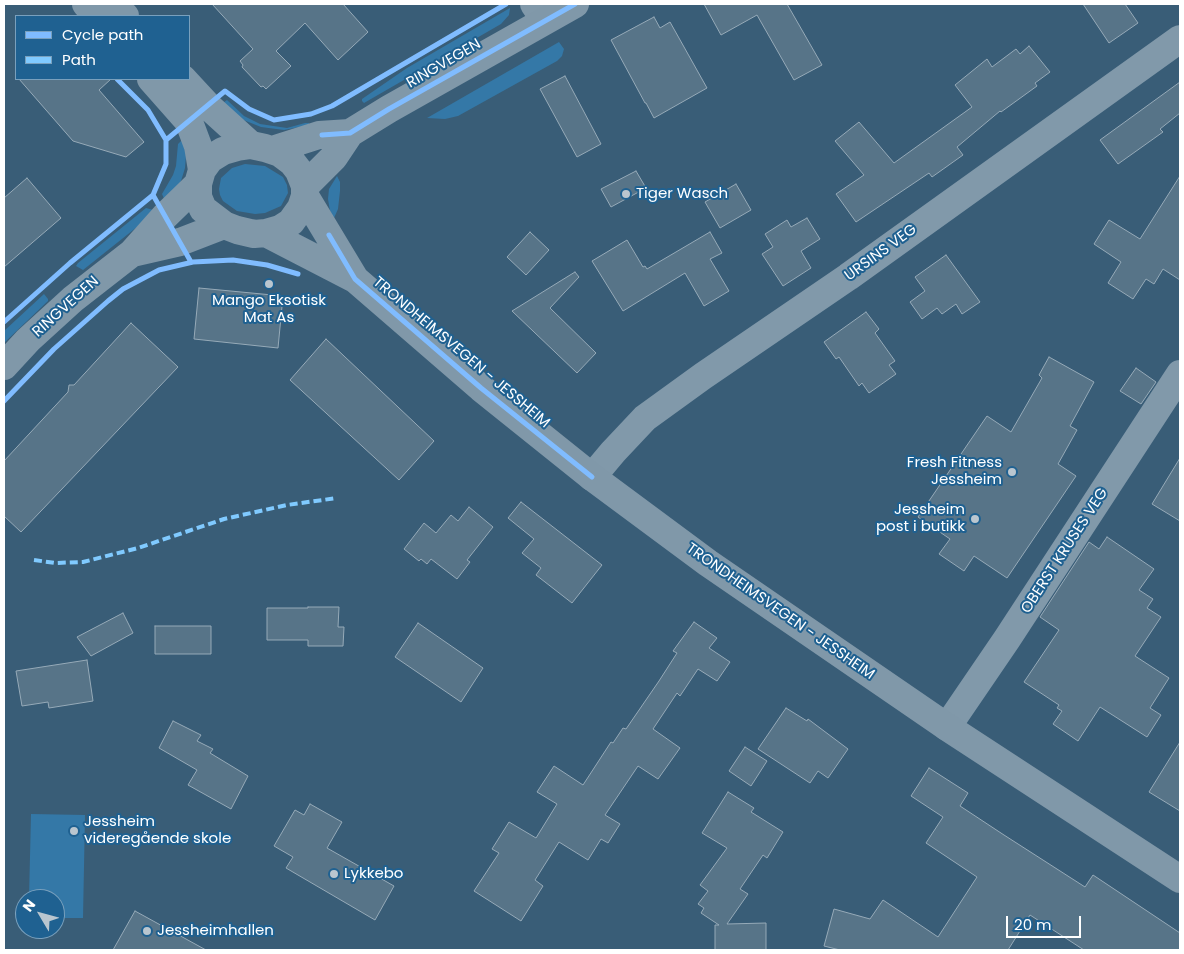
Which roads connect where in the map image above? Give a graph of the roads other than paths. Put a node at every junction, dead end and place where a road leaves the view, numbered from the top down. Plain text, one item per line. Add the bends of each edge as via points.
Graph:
1 (86, 4) edge
2 (113, 4) edge
3 (575, 4) edge
4 (540, 12) edge
5 (95, 15) edge
6 (124, 15) edge
7 (1180, 39) edge
8 (152, 80) edge
9 (183, 80) edge
10 (350, 133) junction
11 (262, 148) junction
12 (200, 177) junction
13 (305, 191) junction
14 (224, 225) junction
15 (266, 233) junction
16 (132, 253) junction
17 (355, 279) junction
18 (4, 366) edge
19 (1180, 374) edge
20 (592, 477) junction
21 (947, 727) junction
22 (1180, 879) edge

1 - 5 main road
2 - 6 main road
3 - 4 main road, RINGVEGEN
4 - 10 main road, RINGVEGEN
7 - 20 street, URSINS VEG via 645,418
8 - 12 main road via 189,122 198,146
9 - 11 main road via 208,106
10 - 11 main road, RINGVEGEN
10 - 13 main road, RINGVEGEN
11 - 12 main road via 238,146 223,151 210,159
11 - 13 main road via 292,162 299,171
12 - 14 main road via 198,197 203,209
12 - 16 main road, RINGVEGEN
13 - 15 main road via 301,208 292,222
13 - 17 main road, TRONDHEIMSVEGEN - JESSHEIM
14 - 15 main road via 254,234
14 - 16 main road, RINGVEGEN via 180,242
15 - 17 main road, TRONDHEIMSVEGEN - JESSHEIM
16 - 18 main road, RINGVEGEN via 73,299
17 - 20 main road, TRONDHEIMSVEGEN - JESSHEIM via 481,388
19 - 21 street, OBERST KRUSES VEG
20 - 21 main road, TRONDHEIMSVEGEN - JESSHEIM via 708,563
21 - 22 main road, TRONDHEIMSVEGEN - JESSHEIM

